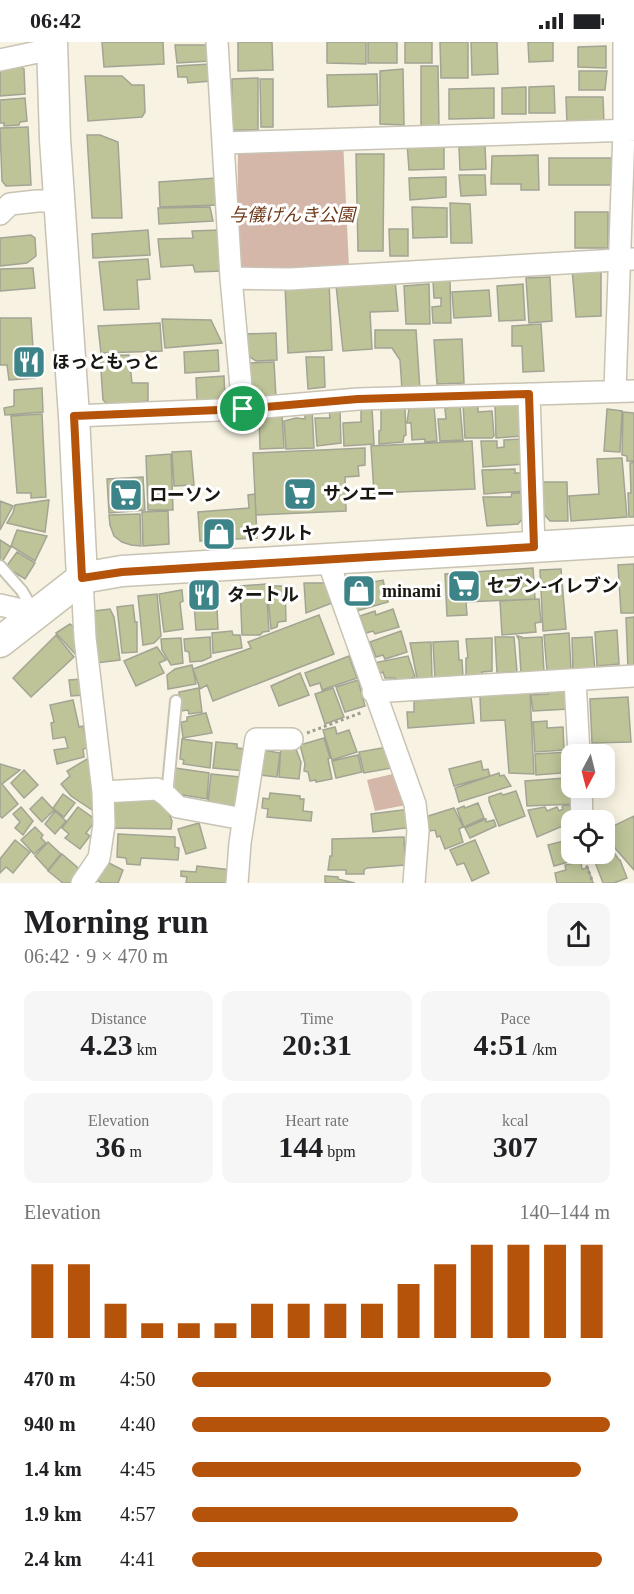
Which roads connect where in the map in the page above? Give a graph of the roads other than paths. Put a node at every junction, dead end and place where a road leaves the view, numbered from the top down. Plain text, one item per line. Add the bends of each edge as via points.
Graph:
1 (217, 42) edge
2 (624, 42) edge
3 (52, 45) edge
4 (0, 60) edge
5 (629, 130) edge
6 (223, 143) junction
7 (60, 201) junction
8 (0, 214) edge
9 (627, 260) edge
10 (231, 278) junction
11 (624, 391) edge
12 (529, 394) junction
13 (243, 409) junction
14 (74, 416) junction
15 (634, 541) edge
16 (534, 547) junction
17 (327, 558) junction
18 (0, 566) edge
19 (82, 578) junction
20 (0, 605) edge
21 (34, 613) junction
22 (0, 642) edge
23 (634, 676) edge
24 (575, 680) junction
25 (376, 699) junction
26 (176, 701) dead end
27 (292, 739) road end
28 (578, 744) edge
29 (103, 792) junction
30 (167, 795) junction
31 (243, 819) junction
32 (82, 883) edge
33 (237, 883) edge
34 (414, 883) edge

1 - 6 street
2 - 5 street
3 - 4 street
3 - 7 street
5 - 6 street
5 - 9 street
6 - 10 street
7 - 8 street via 10,204
7 - 14 street
9 - 10 street via 290,279
9 - 11 street
10 - 13 street
11 - 12 street
12 - 13 street via 358,399
12 - 16 street
13 - 14 street
14 - 19 street
15 - 16 street
16 - 17 street
17 - 19 street
17 - 25 street
18 - 21 lane via 22,591
19 - 21 street
19 - 29 street
20 - 21 street
21 - 22 street
23 - 24 street
24 - 25 street
24 - 28 street
25 - 34 street via 415,804 418,831
26 - 30 lane
27 - 31 street via 256,739
29 - 30 street via 158,789
29 - 32 street via 99,858
30 - 31 street via 178,807
31 - 33 street

